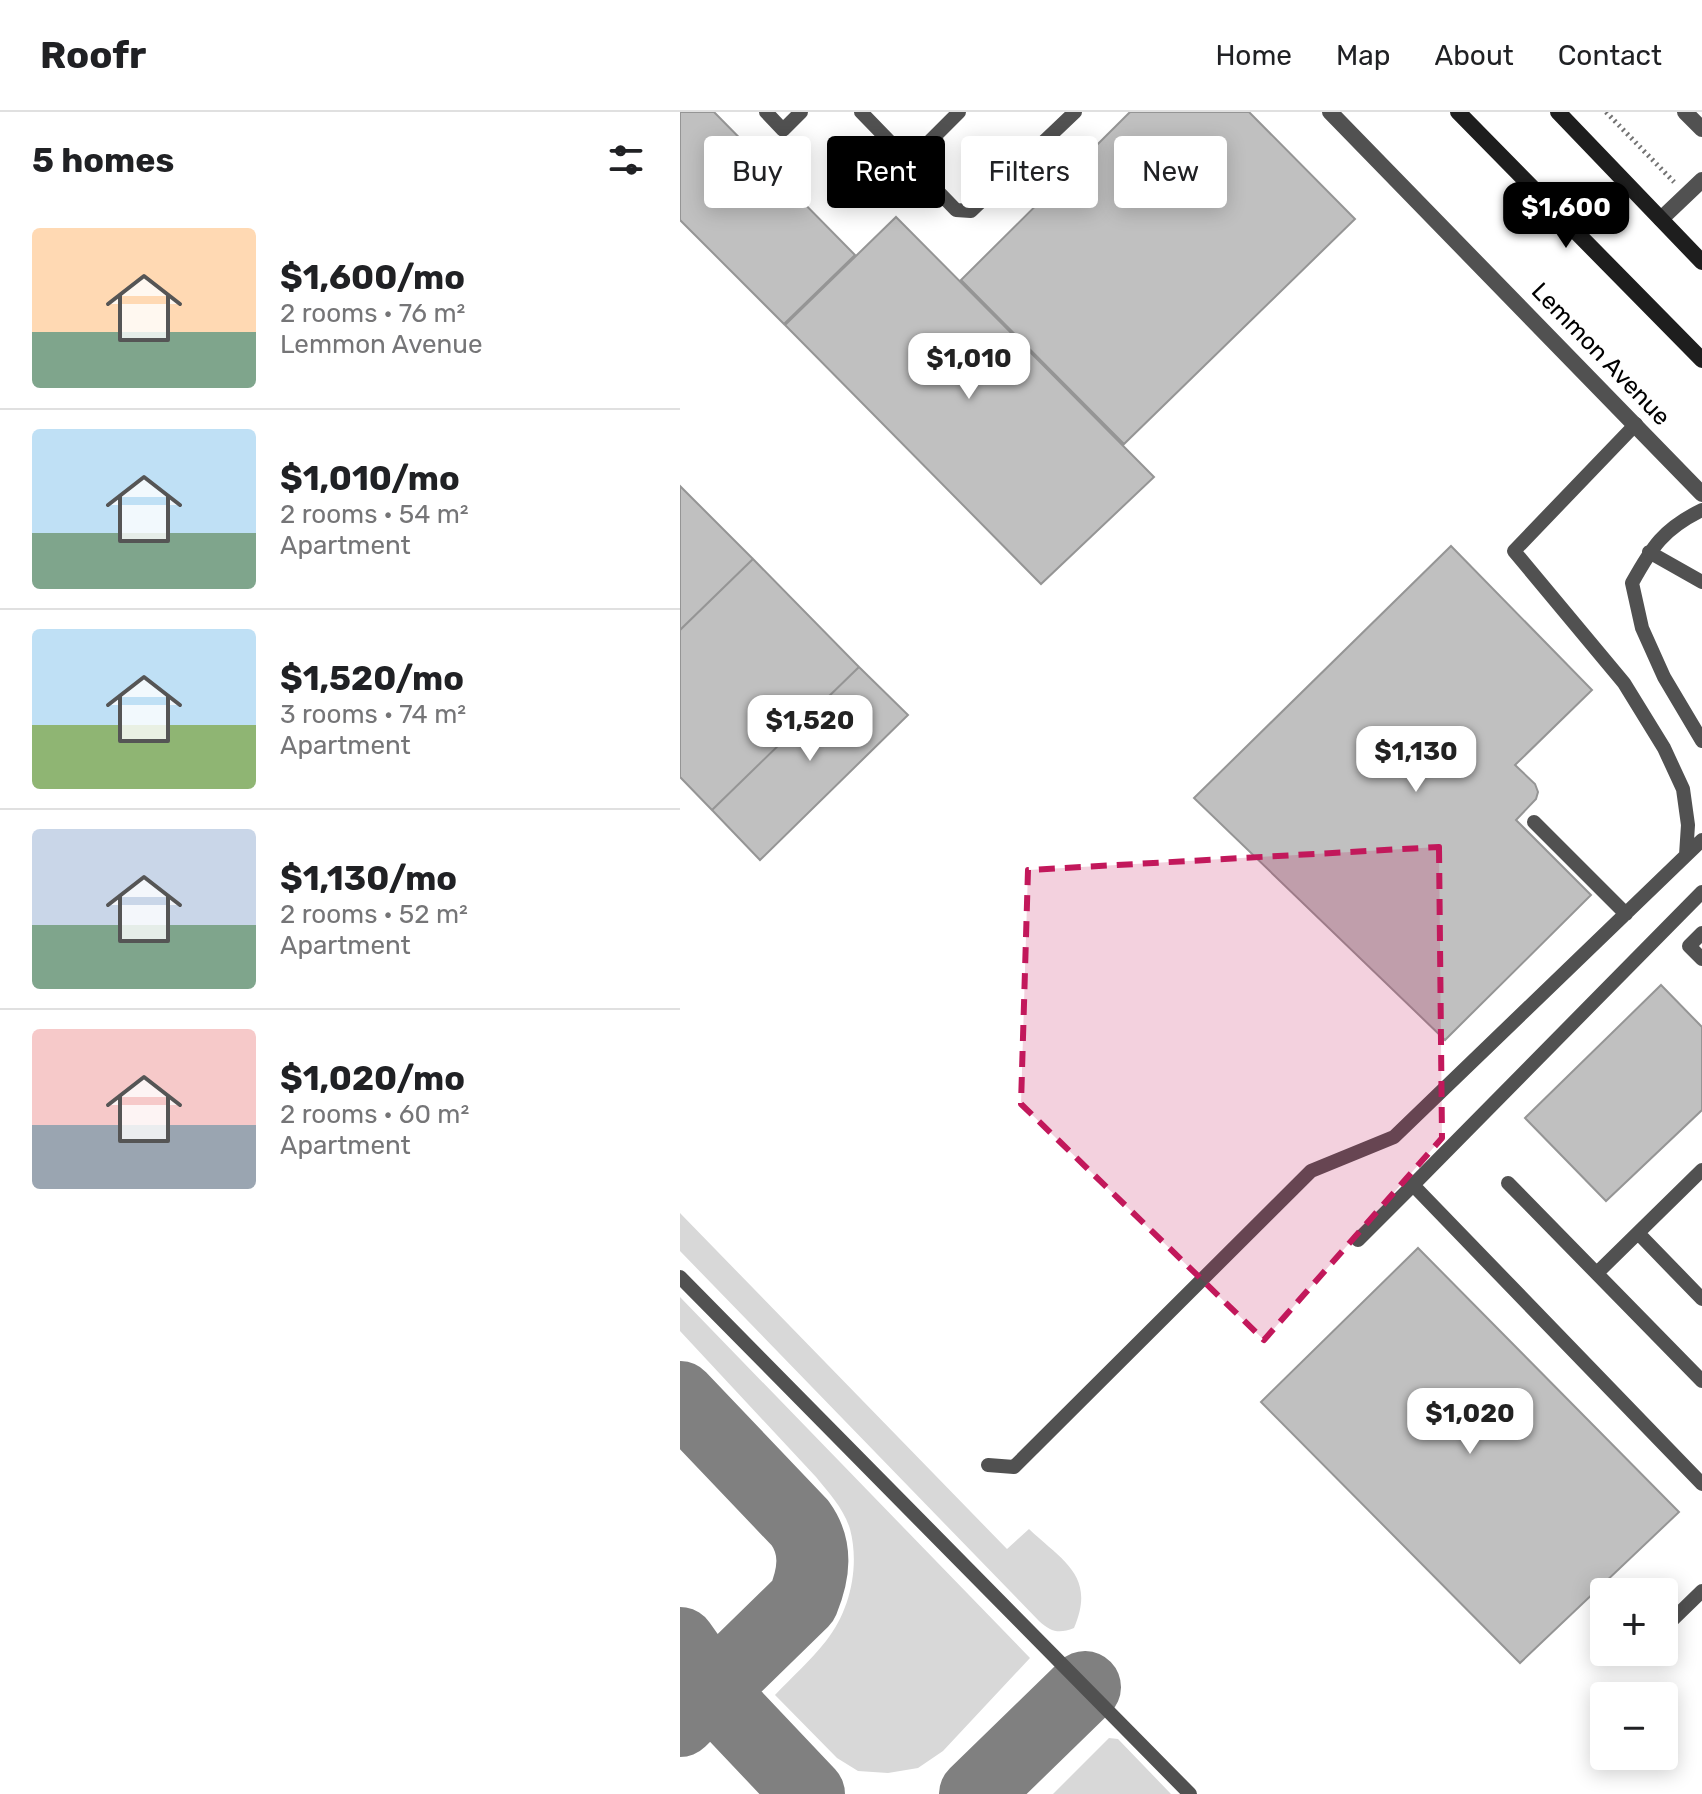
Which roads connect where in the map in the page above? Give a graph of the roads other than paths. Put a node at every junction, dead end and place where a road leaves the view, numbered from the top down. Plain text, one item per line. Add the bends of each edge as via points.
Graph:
1 (766, 112) edge
2 (801, 112) edge
3 (959, 112) edge
4 (1075, 112) edge
5 (1330, 112) edge
6 (1458, 112) edge
7 (1558, 112) edge
8 (1685, 112) edge
9 (871, 115) edge
10 (1702, 129) edge
11 (888, 136) edge
12 (935, 136) edge
13 (1702, 180) edge
14 (945, 199) edge
15 (1661, 219) junction
16 (1702, 262) edge
17 (1702, 360) edge
18 (1636, 424) junction
19 (1702, 494) edge
20 (1702, 510) edge
21 (1649, 552) junction
22 (1702, 582) edge
23 (1702, 741) edge
24 (1534, 822) dead end
25 (1702, 840) edge
26 (1686, 855) junction
27 (1702, 892) edge
28 (1626, 914) junction
29 (1702, 933) edge
30 (1702, 959) edge
31 (1702, 1170) edge
32 (1508, 1183) dead end
33 (1413, 1185) junction
34 (1638, 1233) junction
35 (1358, 1240) dead end
36 (1597, 1273) junction
37 (680, 1277) edge
38 (1702, 1299) edge
39 (1702, 1381) edge
40 (988, 1465) dead end
41 (1702, 1484) edge
42 (1702, 1591) edge
43 (1678, 1614) edge
44 (1190, 1794) edge

1 - 2 lane via 783,130
3 - 12 lane
4 - 14 lane via 971,211 956,210
5 - 18 street, Lemmon Avenue
6 - 17 main road
7 - 15 main road
8 - 10 street
9 - 11 lane
13 - 15 street
15 - 16 main road
18 - 19 street, Lemmon Avenue
18 - 26 lane via 1514,551 1624,683 1664,748 1683,789
20 - 21 lane via 1675,524
21 - 22 lane
21 - 23 lane via 1632,583 1642,628
24 - 28 lane
25 - 26 lane
26 - 28 lane
27 - 33 lane
28 - 40 lane via 1394,1137 1311,1171 1014,1467
29 - 30 lane via 1689,946
31 - 34 lane
32 - 36 lane
33 - 35 lane
33 - 41 lane
34 - 36 lane
34 - 38 lane
36 - 39 lane
37 - 44 lane
42 - 43 lane

